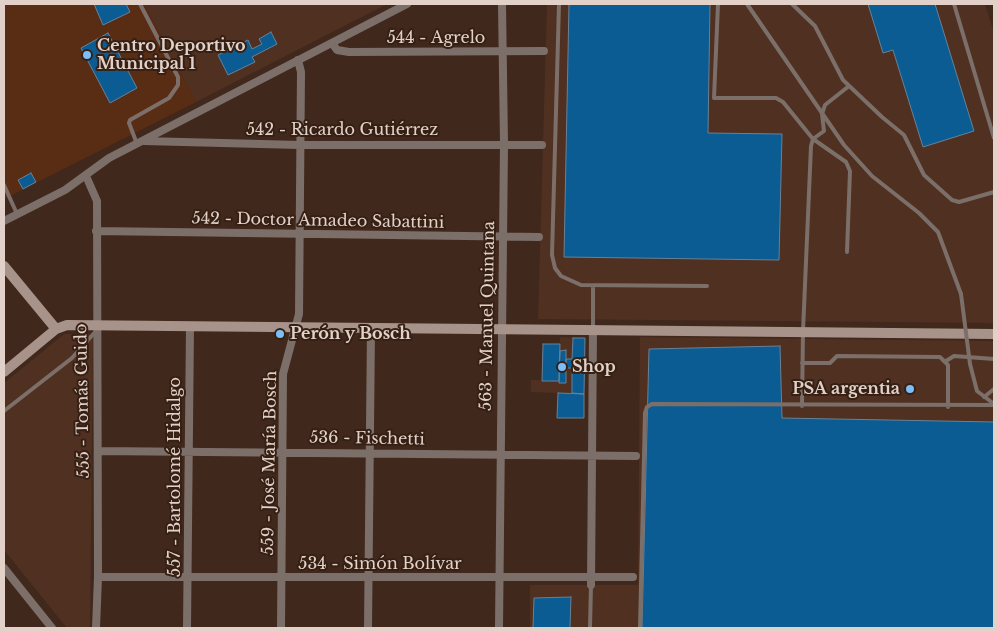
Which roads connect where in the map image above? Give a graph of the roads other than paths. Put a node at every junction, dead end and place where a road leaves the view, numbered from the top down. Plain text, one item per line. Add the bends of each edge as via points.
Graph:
1 (140, 4) edge
2 (408, 4) edge
3 (502, 4) edge
4 (559, 4) edge
5 (718, 4) edge
6 (747, 4) edge
7 (792, 4) edge
8 (954, 4) edge
9 (332, 43) junction
10 (544, 51) dead end
11 (502, 52) junction
12 (298, 60) junction
13 (849, 86) junction
14 (822, 114) junction
15 (994, 138) edge
16 (813, 139) junction
17 (140, 142) junction
18 (504, 144) junction
19 (300, 145) junction
20 (542, 145) dead end
21 (86, 176) junction
22 (4, 185) edge
23 (994, 192) edge
24 (17, 214) junction
25 (4, 221) edge
26 (96, 231) junction
27 (298, 236) junction
28 (539, 237) dead end
29 (502, 238) junction
30 (847, 252) dead end
31 (4, 266) edge
32 (593, 286) junction
33 (707, 286) dead end
34 (190, 326) junction
35 (297, 326) junction
36 (96, 328) junction
37 (371, 328) junction
38 (56, 329) junction
39 (502, 330) junction
40 (593, 330) junction
41 (802, 331) junction
42 (994, 334) edge
43 (994, 358) edge
44 (946, 361) junction
45 (802, 363) junction
46 (4, 372) edge
47 (994, 389) edge
48 (984, 397) junction
49 (994, 405) edge
50 (802, 406) junction
51 (948, 406) junction
52 (4, 412) edge
53 (188, 450) junction
54 (98, 451) junction
55 (282, 452) junction
56 (370, 454) junction
57 (500, 454) junction
58 (592, 456) junction
59 (636, 456) dead end
60 (4, 568) edge
61 (98, 577) junction
62 (188, 577) junction
63 (282, 577) junction
64 (368, 577) junction
65 (633, 577) dead end
66 (499, 578) junction
67 (591, 581) junction
68 (52, 628) edge
69 (96, 628) edge
70 (187, 628) edge
71 (281, 628) edge
72 (368, 628) edge
73 (498, 628) edge
74 (590, 628) edge
75 (640, 628) edge

1 - 17 lane via 178,77 178,85 168,98 130,120
2 - 9 street
3 - 11 street, 563 - Manuel Quintana
4 - 32 lane via 552,256 561,276 576,284
5 - 16 lane via 714,98 776,98 783,102
6 - 14 lane
7 - 13 lane via 815,26 837,71
8 - 15 lane
9 - 11 street, 544 - Agrelo via 337,50 349,52
9 - 12 street
10 - 11 street, 544 - Agrelo
11 - 18 street, 563 - Manuel Quintana
12 - 17 street
12 - 19 street, 559 - José María Bosch via 301,72
13 - 14 lane via 826,105
13 - 23 lane via 904,135 924,175 952,200 966,201
14 - 16 lane via 824,131
14 - 48 lane, bridge via 872,176 938,232 961,294 970,364 977,391
16 - 30 lane via 838,155 850,171
16 - 41 lane
17 - 19 street, 542 - Ricardo Gutiérrez
17 - 21 street via 109,158
18 - 19 street, 542 - Ricardo Gutiérrez
18 - 20 street, 542 - Ricardo Gutiérrez
18 - 29 street, 563 - Manuel Quintana
19 - 27 street, 559 - José María Bosch
21 - 24 street
21 - 26 street, 555 - Tomás Guido via 97,201
22 - 24 lane
24 - 25 street
26 - 27 street, 542 - Doctor Amadeo Sabattini
26 - 36 street, 555 - Tomás Guido
27 - 29 street, 542 - Doctor Amadeo Sabattini
27 - 35 street, 559 - José María Bosch
28 - 29 street, 542 - Doctor Amadeo Sabattini
29 - 39 street, 563 - Manuel Quintana
31 - 38 street
32 - 33 lane
32 - 40 lane
34 - 35 street
34 - 36 street
34 - 53 street, 557 - Bartolomé Hidalgo
35 - 37 street
35 - 55 street, 559 - José María Bosch via 284,368
36 - 38 street via 67,325
36 - 52 lane via 72,358
36 - 54 street, 555 - Tomás Guido
37 - 39 street
37 - 56 street
38 - 46 street
39 - 40 street
39 - 57 street, 563 - Manuel Quintana
40 - 41 street
40 - 58 street
41 - 42 street
41 - 45 lane
43 - 44 lane via 954,356
44 - 45 lane via 940,357 837,356 830,363
44 - 51 lane
45 - 50 lane
47 - 48 lane
48 - 49 lane
49 - 51 lane
50 - 51 lane
50 - 75 lane via 652,404 647,407
53 - 54 street, 536 - Fischetti
53 - 55 street, 536 - Fischetti
53 - 62 street, 557 - Bartolomé Hidalgo
54 - 61 street, 555 - Tomás Guido
55 - 56 street, 536 - Fischetti
55 - 63 street, 559 - José María Bosch
56 - 57 street, 536 - Fischetti
56 - 64 street
57 - 58 street, 536 - Fischetti
57 - 66 street, 563 - Manuel Quintana
58 - 59 street, 536 - Fischetti
58 - 67 street
60 - 68 street
61 - 62 street, 534 - Simón Bolívar
61 - 69 street, 555 - Tomás Guido
62 - 63 street, 534 - Simón Bolívar
62 - 70 street, 557 - Bartolomé Hidalgo
63 - 64 street, 534 - Simón Bolívar
63 - 71 street, 559 - José María Bosch
64 - 66 street, 534 - Simón Bolívar
64 - 72 street
65 - 67 street, 534 - Simón Bolívar
66 - 67 street, 534 - Simón Bolívar
66 - 73 street, 563 - Manuel Quintana
67 - 74 lane

